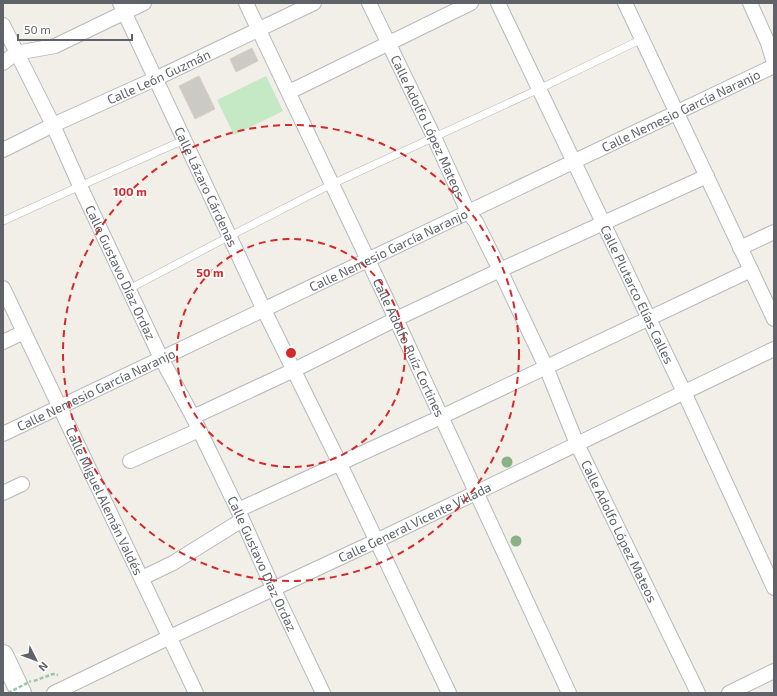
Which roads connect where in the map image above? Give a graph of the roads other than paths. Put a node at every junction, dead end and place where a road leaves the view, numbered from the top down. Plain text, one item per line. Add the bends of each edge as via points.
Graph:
1 (144, 3) edge
2 (246, 3) edge
3 (314, 3) edge
4 (369, 3) edge
5 (471, 3) edge
6 (498, 3) edge
7 (625, 3) edge
8 (750, 3) edge
9 (123, 8) edge
10 (3, 25) edge
11 (258, 30) junction
12 (642, 39) junction
13 (388, 42) junction
14 (16, 53) junction
15 (3, 63) edge
16 (774, 63) edge
17 (774, 66) edge
18 (155, 79) junction
19 (539, 89) junction
20 (289, 92) junction
21 (677, 112) junction
22 (53, 125) junction
23 (434, 137) junction
24 (184, 140) junction
25 (3, 150) edge
26 (574, 162) junction
27 (707, 176) junction
28 (332, 184) junction
29 (80, 186) junction
30 (468, 212) junction
31 (3, 221) edge
32 (603, 222) junction
33 (774, 232) edge
34 (230, 236) junction
35 (740, 248) junction
36 (367, 259) junction
37 (500, 270) junction
38 (751, 270) junction
39 (3, 288) edge
40 (129, 289) junction
41 (264, 310) junction
42 (396, 319) junction
43 (649, 319) junction
44 (774, 319) edge
45 (24, 332) junction
46 (3, 342) edge
47 (774, 349) edge
48 (161, 358) junction
49 (546, 366) junction
50 (294, 370) junction
51 (684, 392) junction
52 (60, 406) junction
53 (193, 417) junction
54 (441, 417) junction
55 (199, 430) junction
56 (3, 434) edge
57 (577, 444) junction
58 (130, 461) dead end
59 (340, 464) junction
60 (22, 484) dead end
61 (476, 492) junction
62 (3, 493) edge
63 (240, 515) junction
64 (376, 541) junction
65 (142, 578) junction
66 (273, 588) junction
67 (774, 588) edge
68 (170, 637) junction
69 (3, 655) edge
70 (774, 671) edge
71 (26, 687) edge
72 (54, 693) edge
73 (196, 693) edge
74 (323, 693) edge
75 (449, 693) edge
76 (570, 693) edge
77 (698, 693) edge
78 (729, 693) edge

1 - 9 street
2 - 11 street, Calle Adolfo Ruíz Cortines
3 - 11 street, Calle León Guzmán
4 - 13 street, Calle Adolfo López Mateos
5 - 13 street
6 - 19 street, Calle Plutarco Elías Calles
7 - 12 street
8 - 16 street
9 - 14 street via 55,46
9 - 18 street, Calle Lázaro Cárdenas
10 - 14 street, Calle Gustavo Díaz Ordaz
11 - 18 street, Calle León Guzmán
11 - 20 street, Calle Adolfo Ruíz Cortines
12 - 19 lane
12 - 21 street
13 - 20 street
13 - 23 street, Calle Adolfo López Mateos
14 - 15 street
14 - 22 street, Calle Gustavo Díaz Ordaz
17 - 21 street, Calle Nemesio García Naranjo
18 - 22 street, Calle León Guzmán
18 - 24 street, Calle Lázaro Cárdenas
19 - 23 lane
19 - 26 street, Calle Plutarco Elías Calles
20 - 28 street, Calle Adolfo Ruíz Cortines
21 - 26 street, Calle Nemesio García Naranjo
21 - 27 street
22 - 25 street, Calle León Guzmán
22 - 29 street, Calle Gustavo Díaz Ordaz
23 - 28 lane
23 - 30 street, Calle Adolfo López Mateos
24 - 29 lane
24 - 34 street, Calle Lázaro Cárdenas
26 - 30 street, Calle Nemesio García Naranjo
26 - 32 street, Calle Plutarco Elías Calles
27 - 32 street
27 - 35 street
28 - 34 lane
28 - 36 street, Calle Adolfo Ruíz Cortines
29 - 31 lane
29 - 40 street, Calle Gustavo Díaz Ordaz
30 - 36 street, Calle Nemesio García Naranjo
30 - 37 street, Calle Adolfo López Mateos via 476,222
32 - 37 street
32 - 43 street, Calle Plutarco Elías Calles
33 - 35 street
34 - 40 lane
34 - 41 street, Calle Lázaro Cárdenas
35 - 38 street
36 - 41 street, Calle Nemesio García Naranjo
36 - 42 street, Calle Adolfo Ruíz Cortines
37 - 42 street
37 - 49 street, Calle Adolfo López Mateos
38 - 43 street
38 - 44 street
39 - 45 street, Calle Miguel Alemán Valdés
40 - 48 street, Calle Gustavo Díaz Ordaz
41 - 48 street, Calle Nemesio García Naranjo
41 - 50 street, Calle Lázaro Cárdenas
42 - 50 street
42 - 54 street, Calle Adolfo Ruíz Cortines
43 - 49 street
43 - 51 street, Calle Plutarco Elías Calles
45 - 46 street
45 - 52 street, Calle Miguel Alemán Valdés
47 - 51 street, Calle General Vicente Villada
48 - 52 street, Calle Nemesio García Naranjo
48 - 53 street, Calle Gustavo Díaz Ordaz
49 - 54 street
49 - 57 street, Calle Adolfo López Mateos
50 - 53 street
50 - 59 street, Calle Lázaro Cárdenas
51 - 57 street, Calle General Vicente Villada
51 - 67 street, Calle Plutarco Elías Calles
52 - 56 street, Calle Nemesio García Naranjo
52 - 65 street, Calle Miguel Alemán Valdés
53 - 55 street, Calle Gustavo Díaz Ordaz
54 - 59 street
54 - 61 street, Calle Adolfo Ruíz Cortines
55 - 58 street
55 - 63 street, Calle Gustavo Díaz Ordaz
57 - 61 street, Calle General Vicente Villada
57 - 77 street, Calle Adolfo López Mateos
59 - 63 street
59 - 64 street, Calle Lázaro Cárdenas
60 - 62 street
61 - 64 street, Calle General Vicente Villada
61 - 76 street, Calle Adolfo Ruíz Cortines
63 - 65 street via 173,563
63 - 66 street, Calle Gustavo Díaz Ordaz
64 - 66 street, Calle General Vicente Villada
64 - 75 street, Calle Lázaro Cárdenas
65 - 68 street, Calle Miguel Alemán Valdés
66 - 68 street, Calle General Vicente Villada
66 - 74 street, Calle Gustavo Díaz Ordaz
68 - 72 street, Calle General Vicente Villada
68 - 73 street, Calle Miguel Alemán Valdés
69 - 71 main road
70 - 78 street

